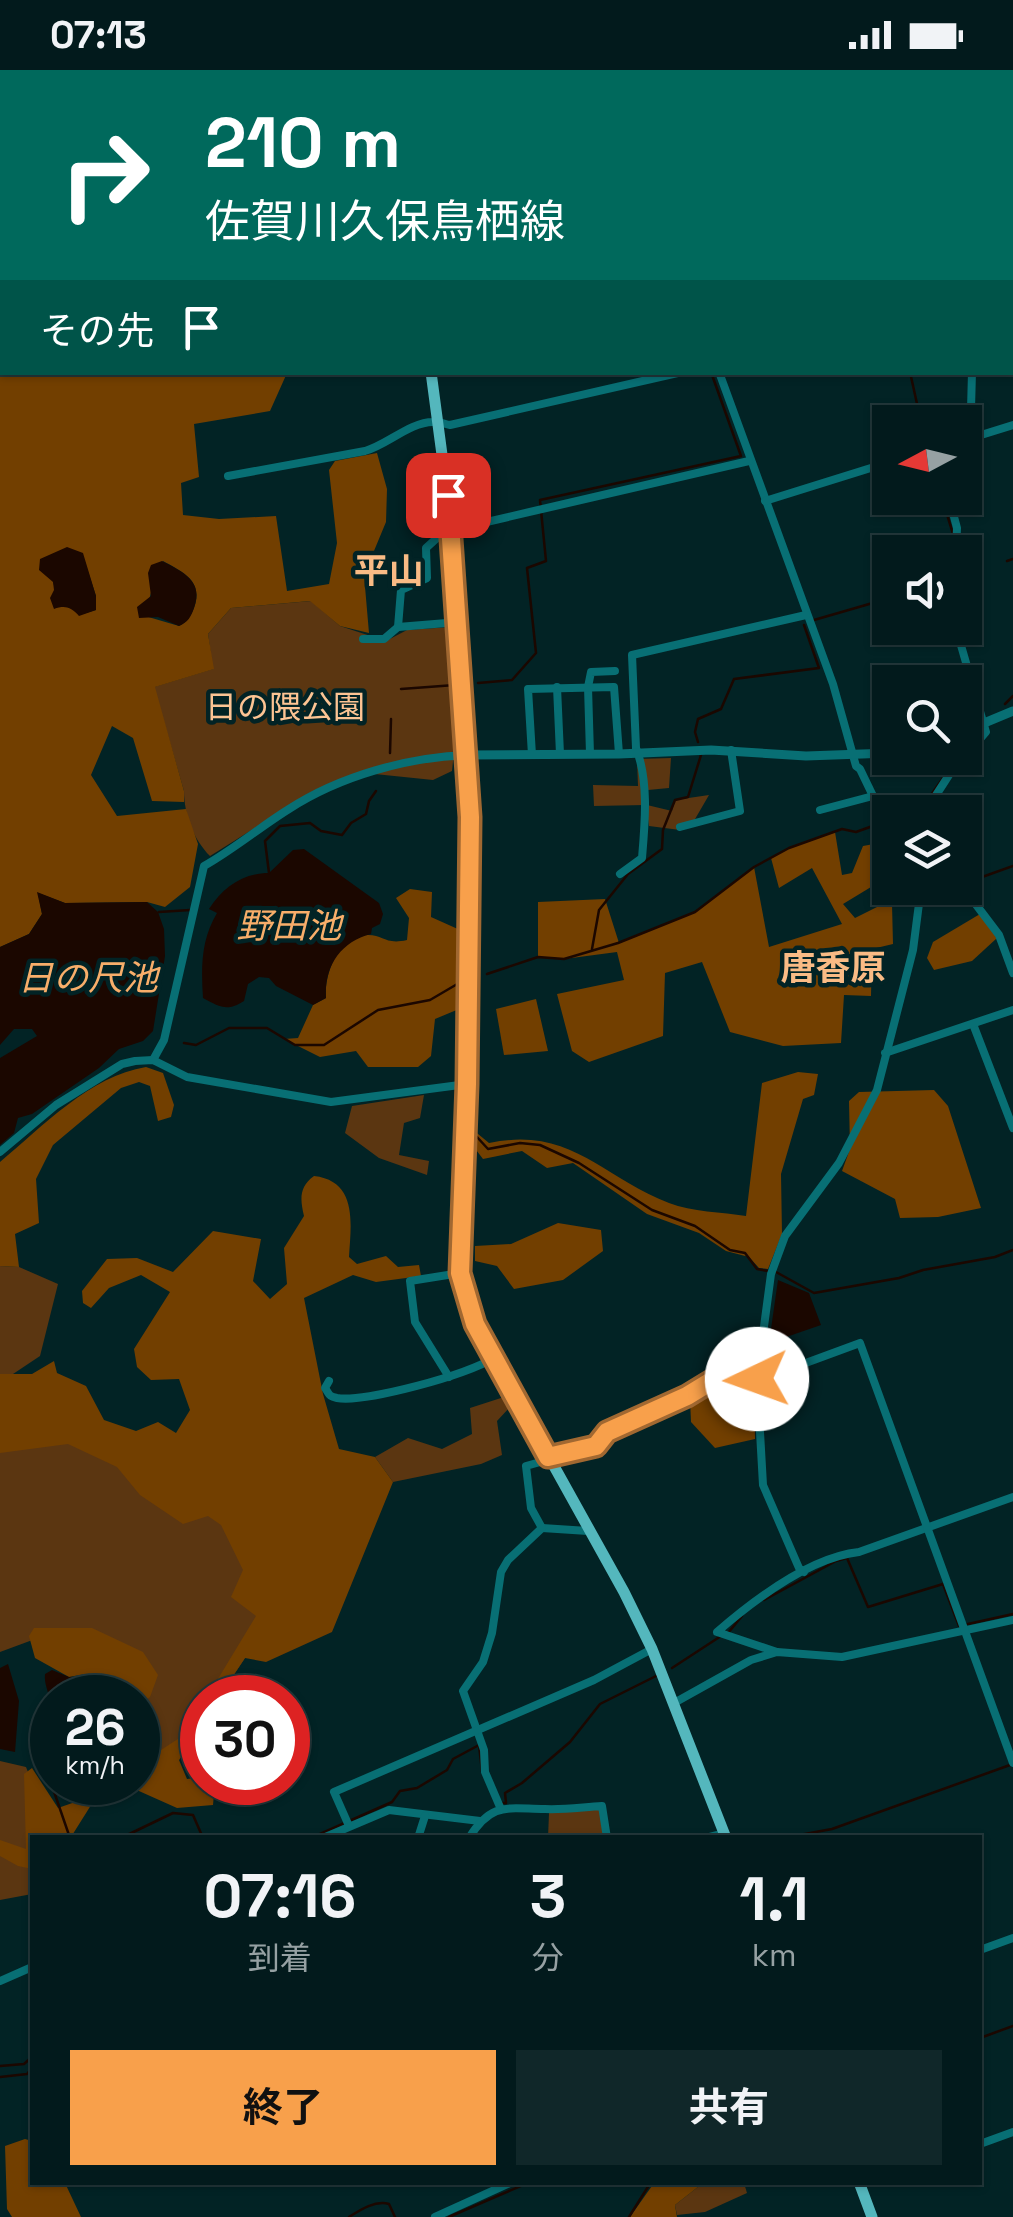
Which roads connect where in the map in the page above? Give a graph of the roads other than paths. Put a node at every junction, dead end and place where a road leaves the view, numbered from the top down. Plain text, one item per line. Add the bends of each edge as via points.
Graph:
1 (432, 375) edge
2 (669, 375) edge
3 (719, 375) edge
4 (972, 375) edge
5 (971, 405) edge
6 (440, 424) junction
7 (1013, 426) edge
8 (982, 435) edge
9 (749, 460) junction
10 (872, 467) edge
11 (228, 476) dead end
12 (764, 500) junction
13 (452, 530) junction
14 (806, 614) junction
15 (459, 622) junction
16 (398, 627) junction
17 (363, 639) dead end
18 (961, 645) edge
19 (615, 671) dead end
20 (588, 687) junction
21 (557, 688) junction
22 (1013, 712) edge
23 (984, 723) junction
24 (731, 750) junction
25 (638, 753) junction
26 (532, 754) junction
27 (560, 754) junction
28 (590, 754) junction
29 (619, 754) junction
30 (872, 754) edge
31 (468, 755) junction
32 (854, 755) junction
33 (873, 795) edge
34 (936, 795) edge
35 (872, 796) edge
36 (820, 810) dead end
37 (680, 828) dead end
38 (620, 874) dead end
39 (919, 905) edge
40 (976, 905) edge
41 (1013, 973) edge
42 (1013, 1010) edge
43 (973, 1024) junction
44 (885, 1053) junction
45 (153, 1060) junction
46 (467, 1084) junction
47 (1013, 1128) edge
48 (0, 1152) edge
49 (460, 1273) junction
50 (494, 1358) junction
51 (448, 1377) junction
52 (757, 1379) junction
53 (329, 1381) dead end
54 (548, 1457) junction
55 (1013, 1497) edge
56 (542, 1528) junction
57 (929, 1528) junction
58 (588, 1531) junction
59 (804, 1572) junction
60 (1013, 1620) edge
61 (964, 1626) junction
62 (652, 1649) junction
63 (777, 1652) junction
64 (674, 1703) junction
65 (478, 1730) junction
66 (1012, 1761) edge
67 (499, 1805) junction
68 (424, 1816) junction
69 (480, 1821) junction
70 (347, 1822) junction
71 (328, 1835) edge
72 (419, 1835) edge
73 (471, 1835) edge
74 (607, 1835) edge
75 (725, 1835) edge
76 (1013, 1938) edge
77 (982, 1949) edge
78 (30, 1968) edge
79 (0, 1981) edge
80 (1013, 2132) edge
81 (982, 2143) edge
82 (505, 2185) edge
83 (860, 2186) edge
84 (435, 2217) edge
85 (872, 2217) edge

1 - 6 main road
2 - 6 street
3 - 9 street
4 - 5 street
6 - 11 street via 365,452
6 - 13 main road
7 - 8 street
9 - 12 street
9 - 13 street
10 - 12 street
12 - 14 street
13 - 15 main road
13 - 16 street via 426,548 427,578 401,590
14 - 25 street via 632,655
14 - 32 street
15 - 16 street
15 - 31 main road
16 - 17 street via 384,639
18 - 23 street
19 - 20 street via 591,672
20 - 21 street
20 - 28 street
20 - 29 street via 614,687
21 - 26 street via 528,689
21 - 27 street
22 - 23 street
23 - 34 street via 986,732
24 - 25 street
24 - 32 street
24 - 37 street via 740,811
25 - 29 street
25 - 38 street via 642,858
26 - 27 street
26 - 31 street
27 - 28 street
28 - 29 street
30 - 32 street
31 - 45 street via 404,762 326,789 204,866 164,1040
31 - 46 main road
32 - 33 street
35 - 36 street
39 - 44 street
40 - 41 street via 999,935
42 - 43 street
43 - 44 street
43 - 47 street
44 - 52 street via 877,1090 839,1163 785,1236 772,1271
45 - 46 street via 187,1077 332,1102
45 - 48 street via 122,1064 56,1105
46 - 49 main road
49 - 50 main road via 465,1299
49 - 51 street via 410,1281 415,1322
50 - 51 street
50 - 54 main road
51 - 53 street via 340,1399 329,1395
52 - 54 street via 723,1374 607,1432 596,1446
52 - 57 street via 860,1343
52 - 59 street via 763,1485
54 - 56 street via 526,1466 528,1497
54 - 58 main road
55 - 57 street
56 - 58 street
56 - 65 street via 501,1572 483,1662 462,1691
57 - 59 street via 837,1554
57 - 61 street
58 - 62 main road
59 - 63 street via 750,1603 718,1632
60 - 61 street
61 - 63 street via 842,1657
61 - 66 street
62 - 64 main road
62 - 65 street
63 - 64 street
64 - 75 main road
65 - 67 street
65 - 70 street via 334,1792
67 - 69 street
67 - 74 street via 602,1806
68 - 69 street
68 - 70 street via 389,1810
68 - 72 street
69 - 73 street
70 - 71 street
76 - 77 street
78 - 79 street
80 - 81 street
82 - 84 street
83 - 85 main road

